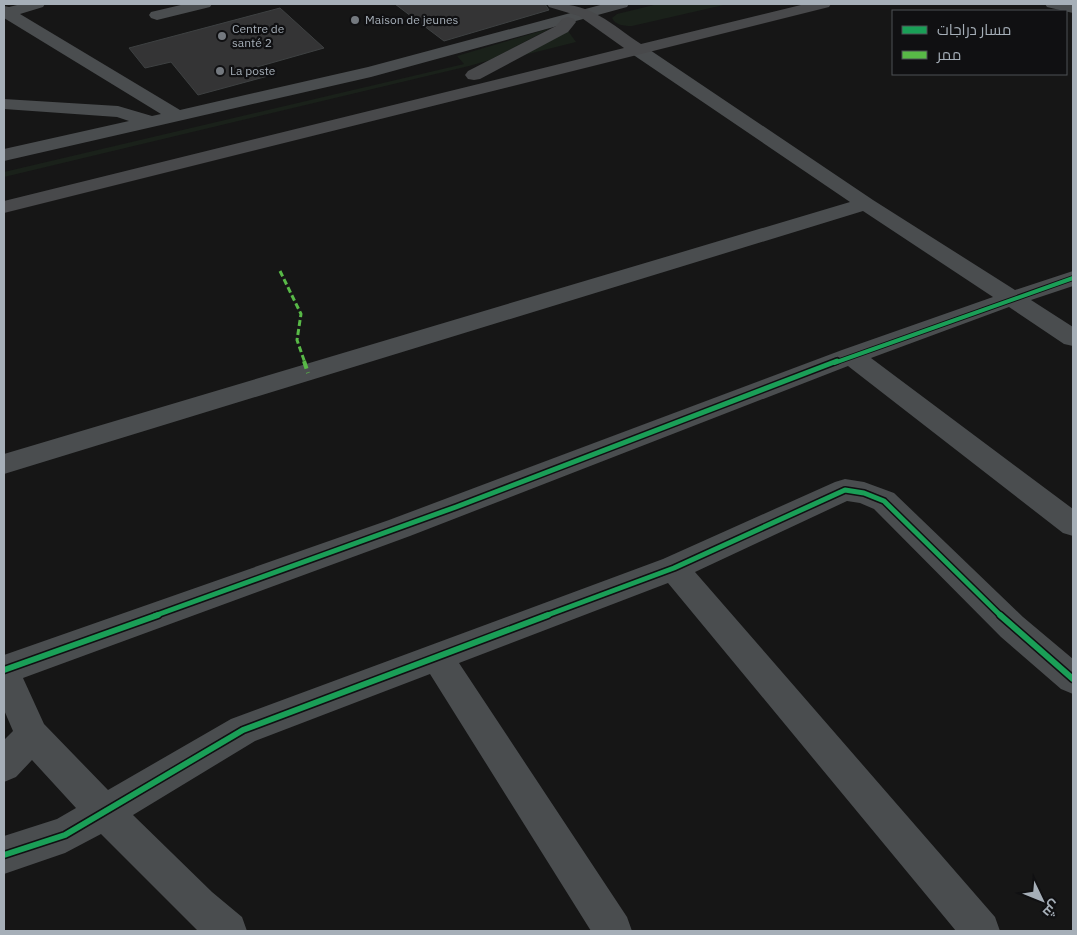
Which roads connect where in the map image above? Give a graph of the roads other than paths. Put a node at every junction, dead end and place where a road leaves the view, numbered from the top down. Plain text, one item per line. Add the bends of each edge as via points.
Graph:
1 (37, 4) edge
2 (204, 4) edge
3 (621, 4) edge
4 (770, 4) edge
5 (823, 4) edge
6 (1053, 4) edge
7 (595, 8) edge
8 (1073, 8) edge
9 (5, 12) edge
10 (561, 12) edge
11 (158, 15) dead end
12 (589, 40) junction
13 (626, 48) junction
14 (474, 75) junction
15 (4, 104) edge
16 (178, 116) junction
17 (150, 122) junction
18 (4, 155) edge
19 (88, 168) dead end
20 (866, 204) junction
21 (4, 207) edge
22 (1073, 278) edge
23 (1011, 298) junction
24 (1073, 338) edge
25 (852, 356) junction
26 (4, 464) edge
27 (1073, 525) edge
28 (674, 568) junction
29 (437, 657) junction
30 (4, 672) edge
31 (1073, 679) edge
32 (32, 734) junction
33 (4, 765) edge
34 (104, 813) junction
35 (4, 855) edge
36 (228, 931) edge
37 (613, 931) edge
38 (981, 931) edge

1 - 9 street
2 - 11 street
3 - 7 street
4 - 13 main road
5 - 13 main road
6 - 8 street
7 - 10 street
7 - 13 main road
9 - 16 street
10 - 12 main road
10 - 14 main road via 562,29
10 - 16 street via 371,72
12 - 13 main road
12 - 14 main road
13 - 20 street
13 - 21 main road
14 - 19 main road
15 - 17 street via 118,112
16 - 17 street
17 - 18 street
20 - 23 street
20 - 26 street
22 - 23 street
23 - 24 street
23 - 25 street
25 - 27 street
25 - 30 street via 454,508
28 - 29 street
28 - 31 street via 845,490 864,493 884,501 1012,627
28 - 38 street
29 - 34 street via 243,730
29 - 37 street
30 - 32 street
32 - 33 street
32 - 34 street
34 - 35 street via 65,835
34 - 36 street via 198,906

